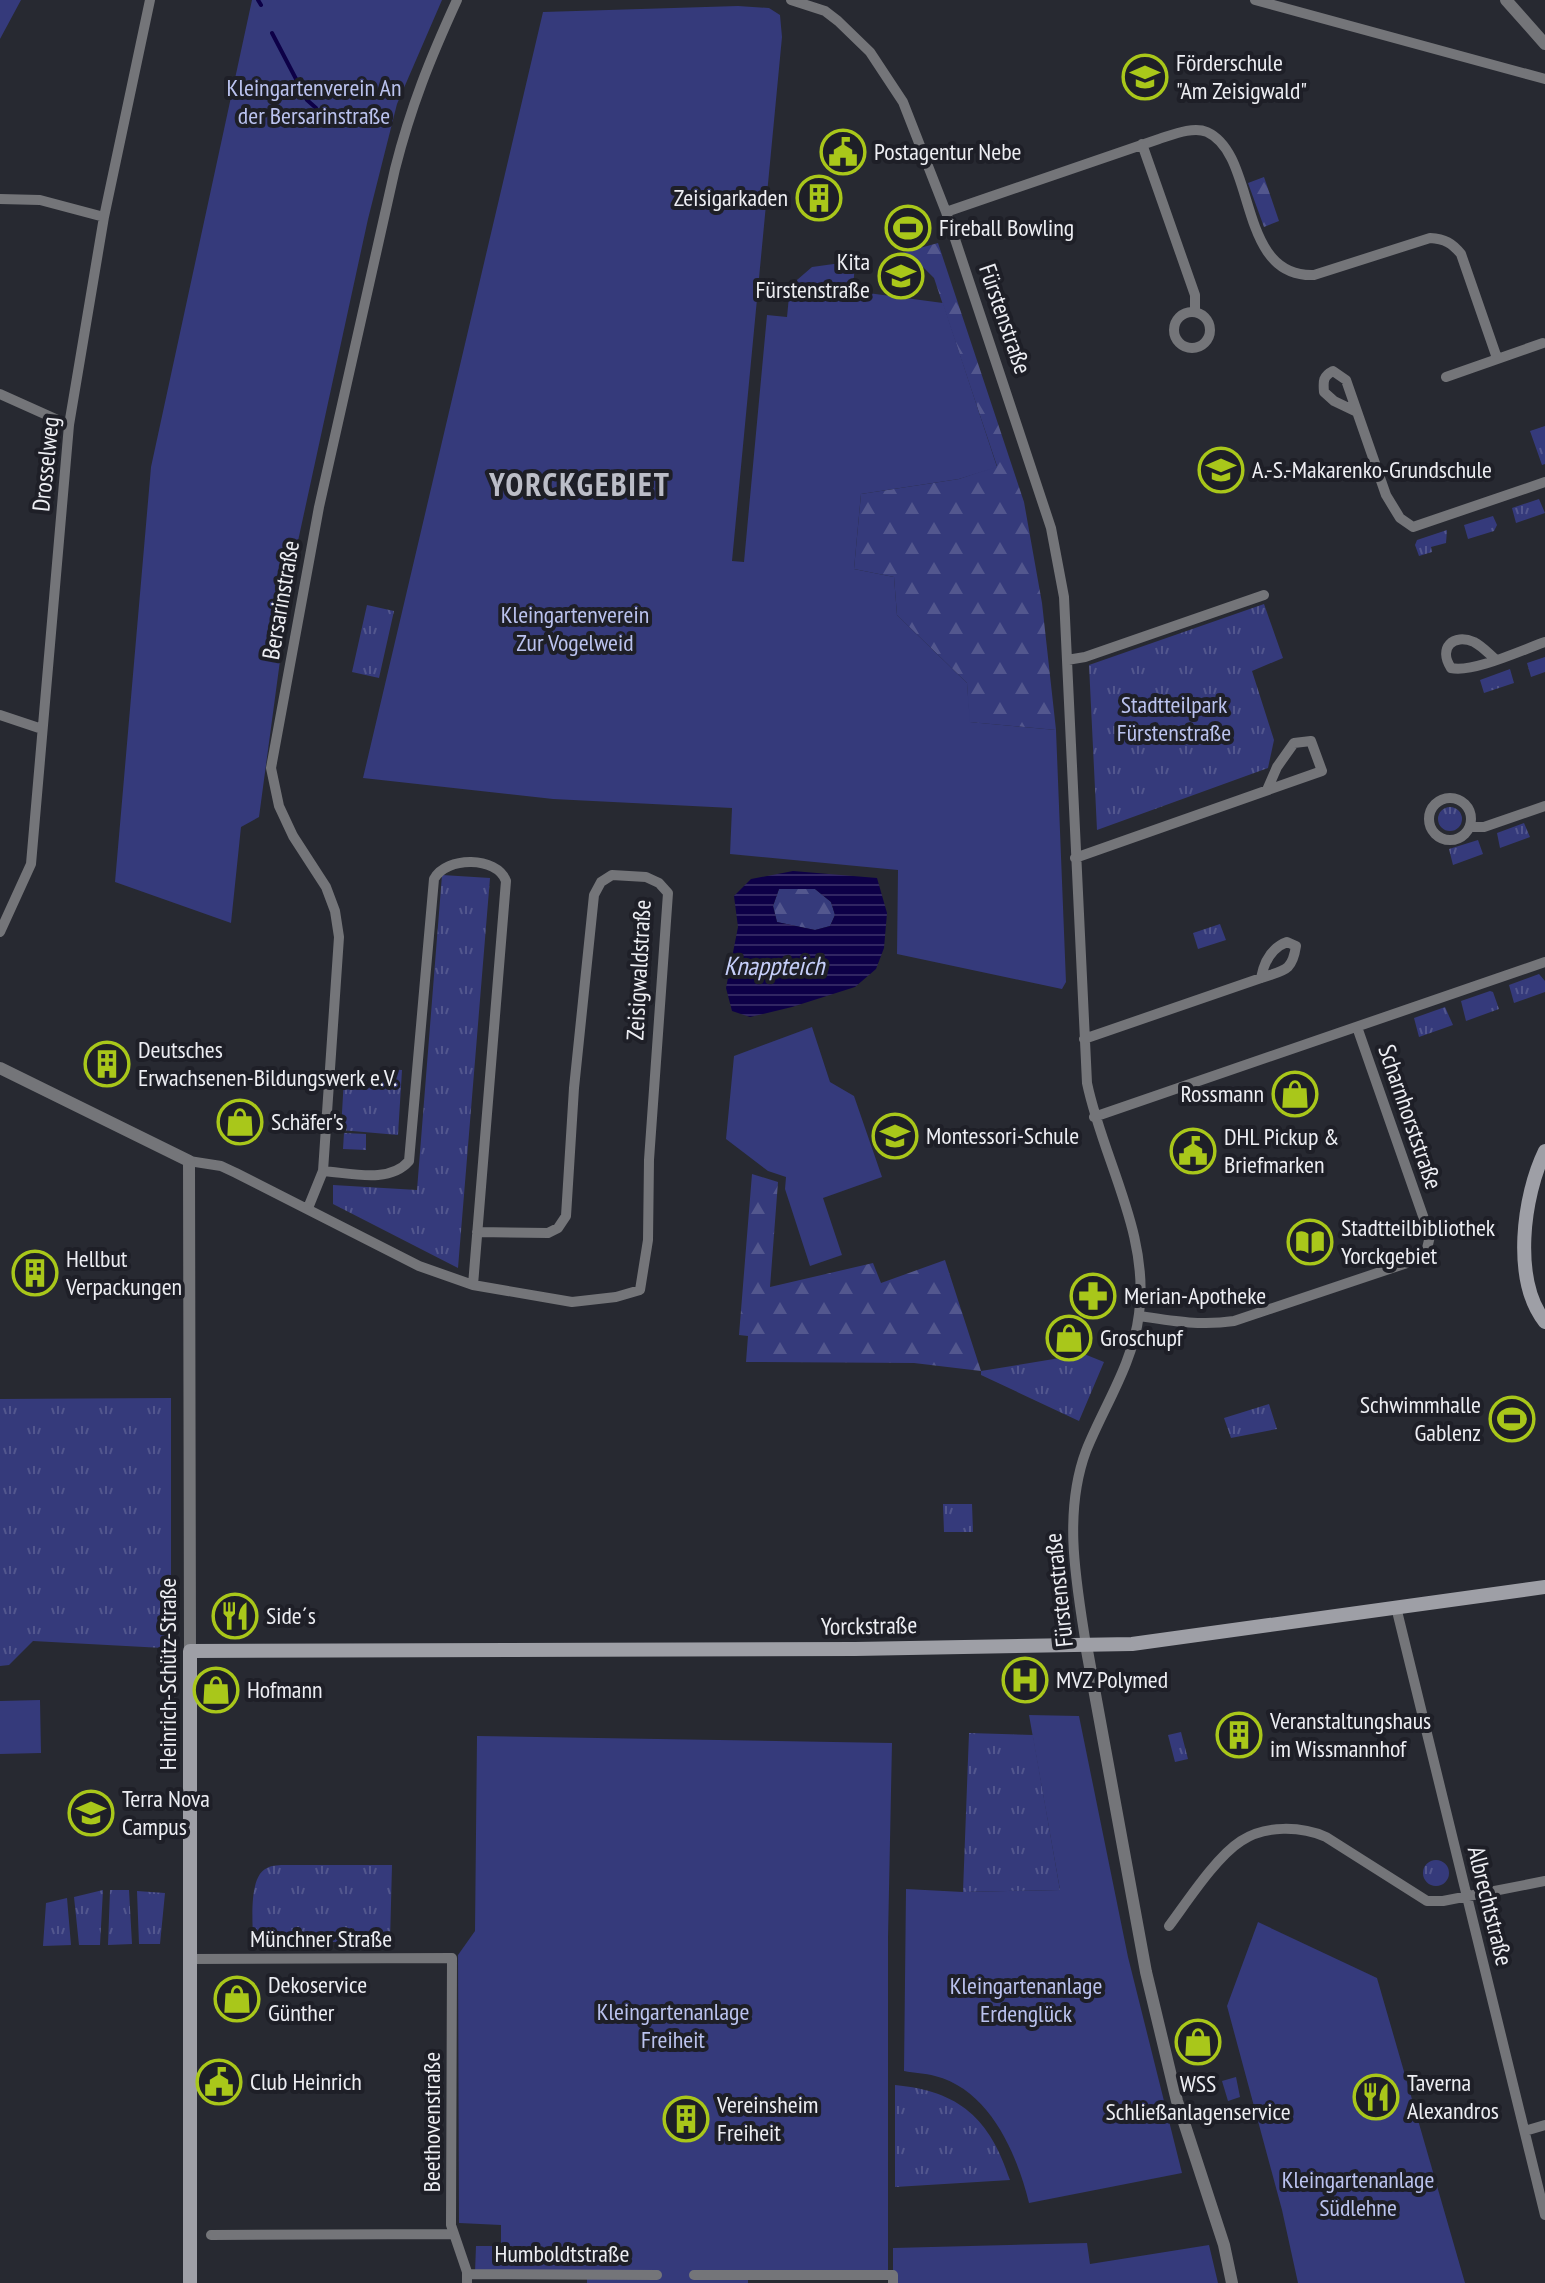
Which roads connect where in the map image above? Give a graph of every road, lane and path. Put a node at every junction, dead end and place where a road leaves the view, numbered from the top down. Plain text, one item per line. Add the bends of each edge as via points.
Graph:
1 (150, 0) edge
2 (457, 0) edge
3 (791, 0) edge
4 (1255, 0) edge
5 (1506, 0) edge
6 (1545, 44) edge
7 (1545, 79) edge
8 (1142, 144) junction
9 (0, 199) edge
10 (946, 212) junction
11 (104, 217) junction
12 (1195, 312) dead end
13 (1543, 343) dead end
14 (1497, 358) junction
15 (1446, 377) dead end
16 (0, 394) edge
17 (1357, 412) dead end
18 (69, 425) junction
19 (1545, 482) edge
20 (1264, 595) dead end
21 (1545, 642) edge
22 (1495, 659) junction
23 (1067, 660) junction
24 (0, 715) edge
25 (42, 729) junction
26 (1267, 790) junction
27 (1545, 806) edge
28 (1471, 827) junction
29 (1075, 858) junction
30 (0, 932) edge
31 (1545, 962) edge
32 (1261, 978) dead end
33 (1357, 1027) junction
34 (1084, 1039) junction
35 (0, 1068) edge
36 (1094, 1117) junction
37 (1545, 1151) edge
38 (189, 1161) junction
39 (323, 1171) junction
40 (308, 1208) junction
41 (477, 1232) junction
42 (473, 1285) junction
43 (1139, 1316) junction
44 (1545, 1322) edge
45 (1545, 1587) edge
46 (1396, 1607) junction
47 (1086, 1645) junction
48 (190, 1651) junction
49 (1545, 1881) edge
50 (1467, 1896) junction
51 (1169, 1926) dead end
52 (452, 1958) joint
53 (189, 1959) junction
54 (1545, 2125) edge
55 (1525, 2131) junction
56 (1545, 2215) edge
57 (454, 2234) junction
58 (211, 2235) dead end
59 (657, 2275) dead end
60 (694, 2275) dead end
61 (467, 2279) edge
62 (815, 2279) edge
63 (190, 2283) edge
64 (893, 2283) edge
65 (1232, 2283) edge

1 - 11 street, Drosselweg
2 - 39 street, Bersarinstraße via 408,116 395,169 319,507 271,768 279,806 326,887 339,937
3 - 10 street, Fürstenstraße via 825,11 870,52 903,102
4 - 7 street
5 - 6 street
8 - 10 street
8 - 12 street via 1195,295
8 - 14 street via 1187,131 1206,132 1225,147 1261,242 1283,270 1314,275 1422,240 1444,239 1461,254
9 - 11 street via 40,200
10 - 23 street, Fürstenstraße via 1051,528 1064,597
11 - 18 street, Drosselweg
13 - 14 street
14 - 15 street
16 - 18 street
17 - 19 street via 1386,495 1400,518 1413,527
18 - 25 street, Drosselweg
20 - 23 street
21 - 22 street
22 - 22 street via 1462,640 1446,649 1451,668 1461,671
23 - 29 street, Fürstenstraße
24 - 25 street
25 - 30 street, Drosselweg via 31,864
26 - 26 street via 1322,771 1311,741 1294,743 1286,751
26 - 29 street
27 - 28 street
28 - 28 street via 1467,806 1455,799 1441,800 1431,811 1433,831 1445,839 1462,837
29 - 34 street, Fürstenstraße
31 - 33 street, Scharnhorststraße
32 - 34 street
33 - 36 street, Scharnhorststraße
33 - 43 street, Scharnhorststraße via 1430,1236 1425,1257 1234,1321 1193,1324
34 - 36 street, Fürstenstraße
35 - 38 street, Zeisigwaldstraße
36 - 43 street, Fürstenstraße via 1133,1231 1141,1278
37 - 44 main road via 1531,1187 1525,1252 1532,1299
38 - 40 street, Zeisigwaldstraße via 221,1166
38 - 48 street, Heinrich-Schütz-Straße
39 - 40 street, Bersarinstraße
39 - 41 street via 386,1176 409,1161 434,879 448,865 493,865 506,881
40 - 42 street, Zeisigwaldstraße via 419,1266
41 - 42 street
41 - 42 street, Zeisigwaldstraße via 548,1233 566,1216 594,895 612,875 659,883 668,893 648,1240 640,1290 572,1302
43 - 47 street, Fürstenstraße via 1075,1490 1076,1576
45 - 46 main road, Yorckstraße
46 - 47 main road, Yorckstraße via 1132,1644
46 - 50 street, Albrechtstraße
47 - 48 main road, Yorckstraße
47 - 65 street, Fürstenstraße via 1146,1972 1177,2101
48 - 53 main road, Heinrich-Schütz-Straße
49 - 50 street
50 - 51 street via 1427,1901 1326,1837 1308,1829 1279,1829 1241,1841
50 - 55 street, Albrechtstraße
52 - 53 street, Münchner Straße
52 - 57 street, Beethovenstraße
53 - 63 main road, Heinrich-Schütz-Straße
54 - 55 street
55 - 56 street, Albrechtstraße
57 - 58 street
57 - 61 street, Beethovenstraße
59 - 61 street, Humboldtstraße
60 - 62 street
62 - 64 street via 893,2275

